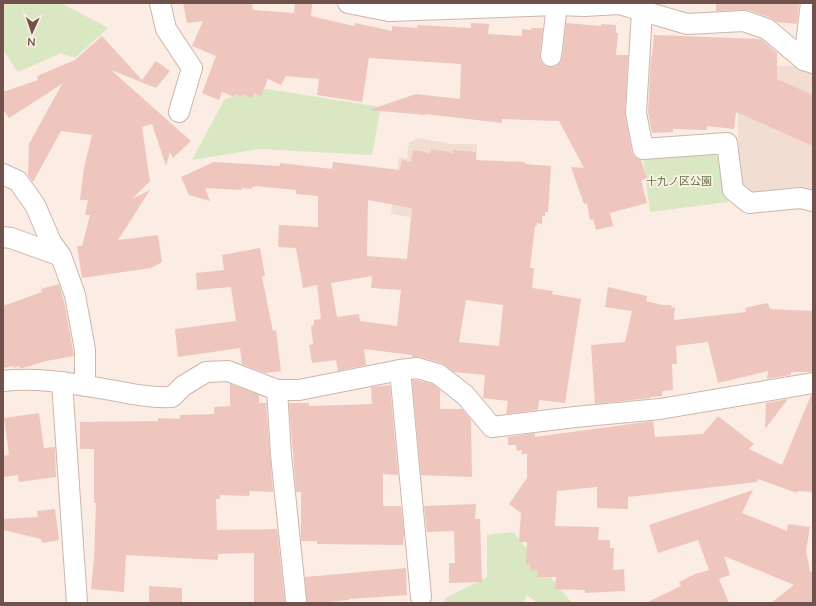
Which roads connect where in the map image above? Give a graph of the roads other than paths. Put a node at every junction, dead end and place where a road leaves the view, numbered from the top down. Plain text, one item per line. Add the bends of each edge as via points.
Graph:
1 (160, 3) edge
2 (348, 3) edge
3 (810, 3) edge
4 (557, 5) junction
5 (642, 11) junction
6 (551, 56) dead end
7 (808, 61) edge
8 (179, 112) dead end
9 (3, 174) edge
10 (813, 202) edge
11 (3, 237) edge
12 (60, 256) junction
13 (400, 370) junction
14 (3, 380) edge
15 (62, 382) junction
16 (813, 383) edge
17 (86, 386) junction
18 (277, 390) junction
19 (421, 597) dead end
20 (296, 600) dead end
21 (77, 603) edge

1 - 8 street via 166,28 192,68
2 - 4 street via 389,11
3 - 7 street
4 - 5 street via 619,4
4 - 6 street
5 - 7 street via 687,24 744,21 767,29
5 - 10 street via 636,113 643,149 727,143 733,190 749,203 800,198
9 - 12 street via 18,181 35,205
11 - 12 street
12 - 17 street via 75,295 85,350
13 - 16 street via 418,368 438,374 465,395 492,428 660,409
13 - 18 street via 299,390
13 - 19 street
14 - 15 street
15 - 17 street
15 - 21 street
17 - 18 street via 155,398 172,397 206,372 228,371
18 - 20 street

